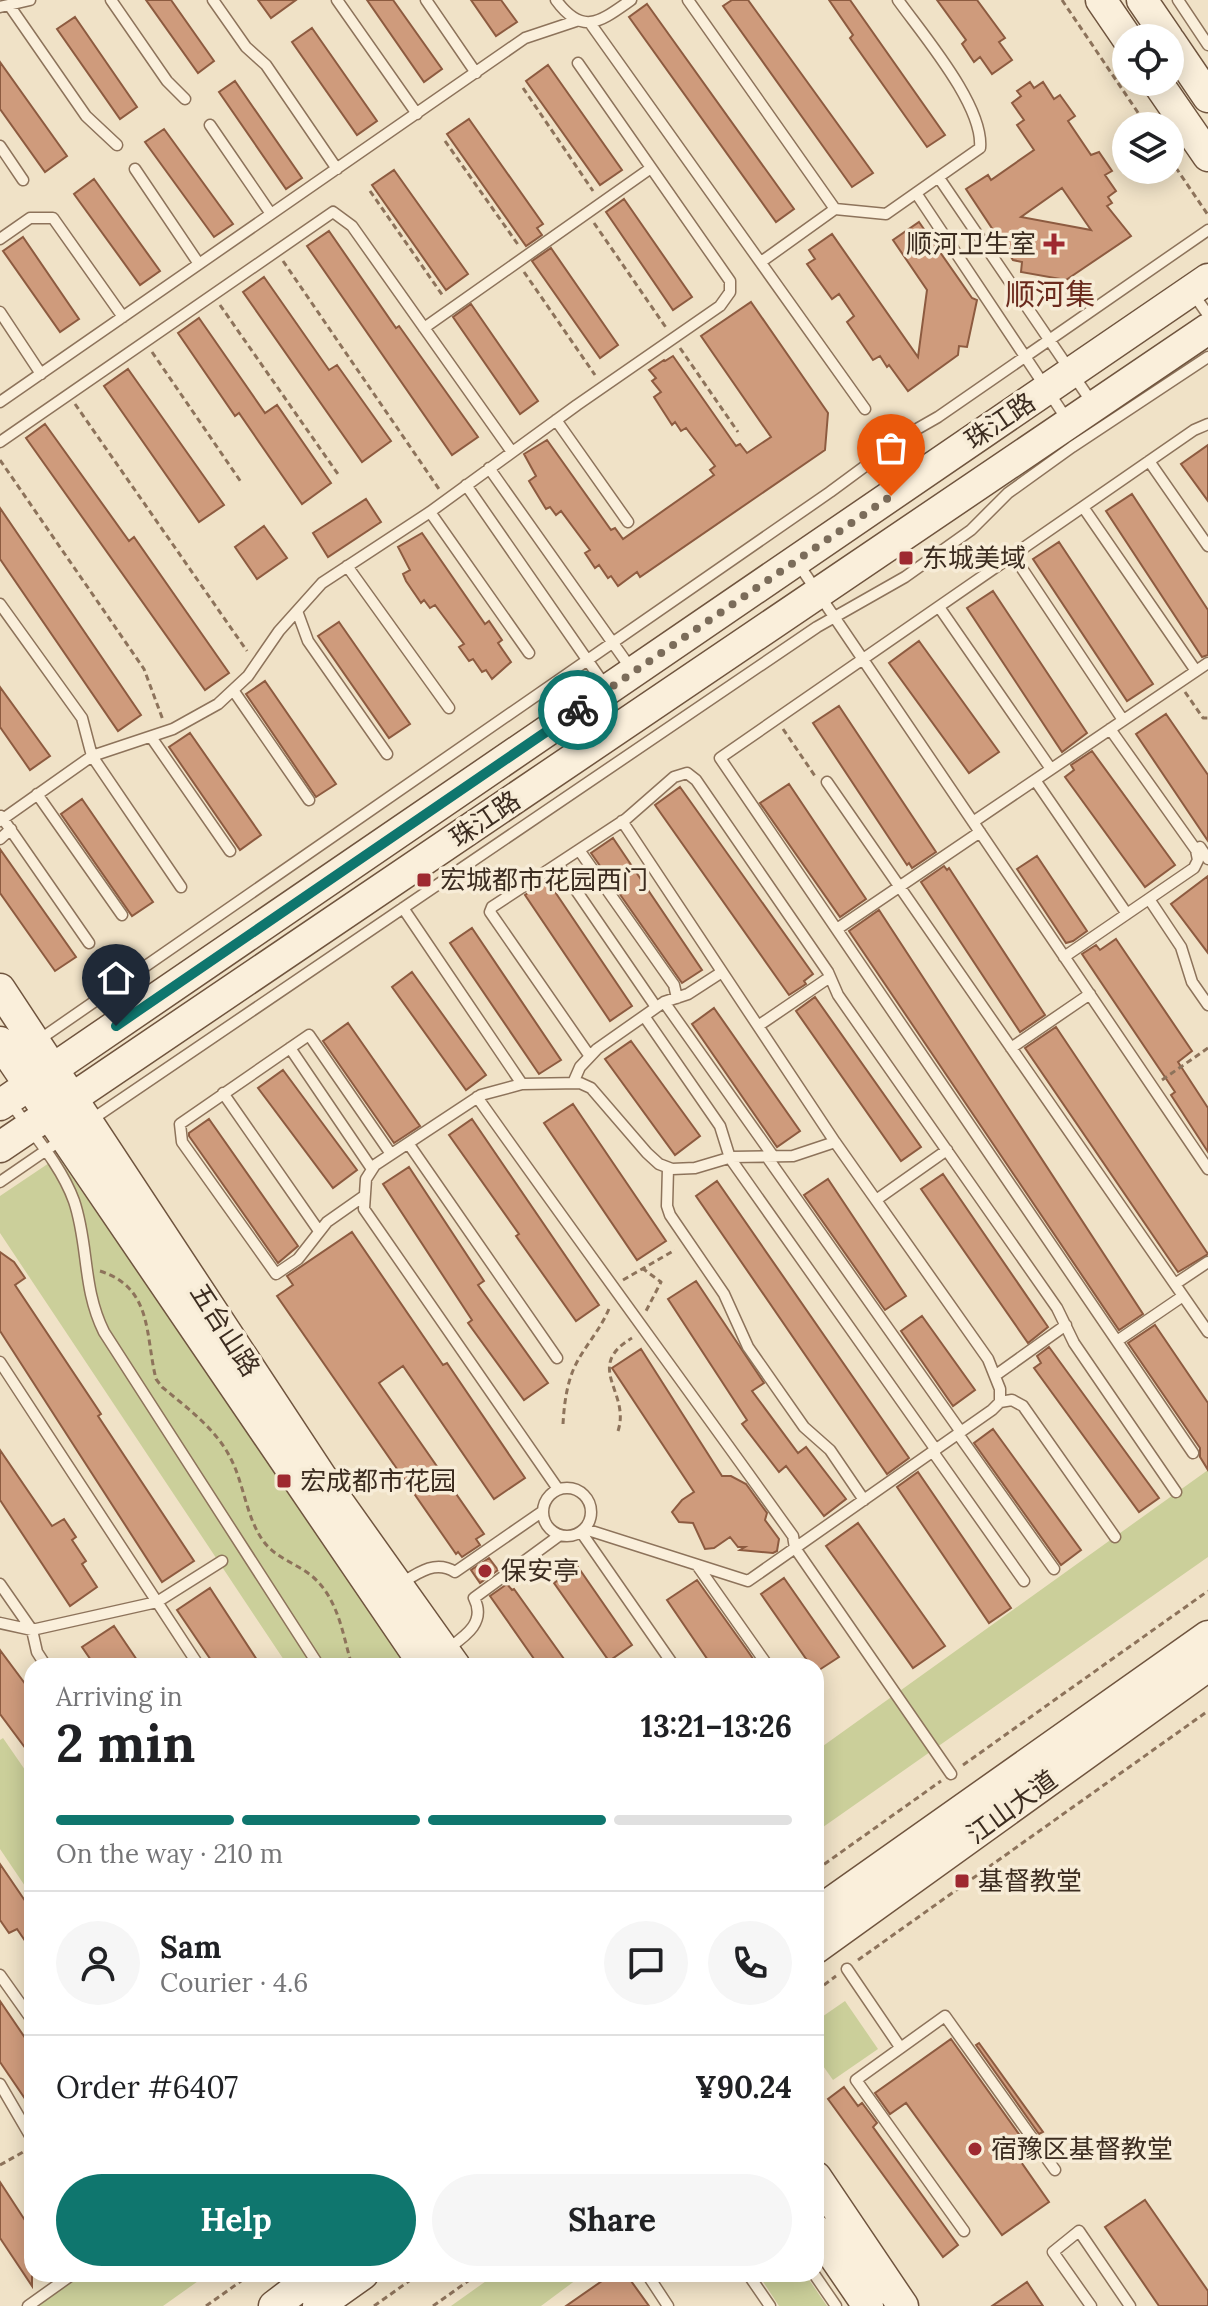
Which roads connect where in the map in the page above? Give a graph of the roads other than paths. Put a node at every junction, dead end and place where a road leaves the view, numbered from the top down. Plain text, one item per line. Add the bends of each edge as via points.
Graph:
1 (30, 0) edge
2 (111, 0) edge
3 (213, 0) edge
4 (337, 0) edge
5 (426, 0) edge
6 (556, 0) edge
7 (631, 0) edge
8 (688, 0) edge
9 (898, 0) edge
10 (1101, 0) edge
11 (1142, 0) edge
12 (1178, 0) edge
13 (5, 6) edge
14 (576, 21) junction
15 (590, 23) junction
16 (1117, 24) edge
17 (1159, 24) edge
18 (1208, 45) edge
19 (1184, 61) edge
20 (578, 63) dead end
21 (476, 73) junction
22 (1167, 96) edge
23 (1208, 97) edge
24 (185, 99) dead end
25 (417, 114) junction
26 (210, 125) dead end
27 (117, 145) dead end
28 (0, 146) edge
29 (1208, 156) edge
30 (651, 168) junction
31 (135, 169) dead end
32 (337, 169) junction
33 (939, 178) junction
34 (23, 180) dead end
35 (916, 193) junction
36 (835, 209) junction
37 (271, 214) junction
38 (1208, 230) edge
39 (0, 239) edge
40 (761, 262) junction
41 (199, 264) junction
42 (1202, 295) edge
43 (0, 312) edge
44 (123, 317) junction
45 (424, 328) junction
46 (1208, 329) edge
47 (1050, 340) junction
48 (1025, 357) junction
49 (1208, 357) edge
50 (1072, 372) junction
51 (41, 374) junction
52 (1046, 389) junction
53 (0, 402) edge
54 (1094, 406) junction
55 (865, 409) dead end
56 (556, 420) junction
57 (1069, 423) junction
58 (1208, 424) edge
59 (0, 442) edge
60 (512, 452) junction
61 (1149, 461) junction
62 (489, 468) junction
63 (466, 485) junction
64 (1083, 507) junction
65 (430, 512) junction
66 (628, 522) dead end
67 (1208, 546) edge
68 (1013, 555) junction
69 (796, 560) junction
70 (347, 566) junction
71 (0, 604) edge
72 (826, 605) junction
73 (939, 607) junction
74 (297, 611) junction
75 (613, 641) junction
76 (529, 653) dead end
77 (587, 659) junction
78 (863, 659) junction
79 (1208, 663) edge
80 (1196, 671) junction
81 (634, 672) junction
82 (233, 690) junction
83 (607, 690) junction
84 (449, 708) dead end
85 (1123, 720) junction
86 (1110, 729) junction
87 (151, 737) junction
88 (387, 754) dead end
89 (92, 756) junction
90 (1051, 769) junction
91 (1035, 780) junction
92 (827, 782) road end
93 (37, 794) junction
94 (309, 800) dead end
95 (1, 818) edge
96 (622, 821) junction
97 (977, 827) junction
98 (11, 829) junction
99 (0, 839) edge
100 (1201, 846) edge
101 (579, 850) junction
102 (230, 851) dead end
103 (1208, 859) edge
104 (558, 864) junction
105 (181, 887) dead end
106 (900, 887) junction
107 (1149, 899) junction
108 (403, 908) junction
109 (1127, 914) junction
110 (122, 915) dead end
111 (837, 929) junction
112 (89, 943) dead end
113 (1064, 957) junction
114 (722, 972) junction
115 (830, 977) junction
116 (0, 989) edge
117 (1090, 994) junction
118 (677, 998) junction
119 (660, 1004) junction
120 (1208, 1005) edge
121 (644, 1016) junction
122 (147, 1026) junction
123 (758, 1026) junction
124 (290, 1048) junction
125 (1011, 1048) junction
126 (12, 1052) edge
127 (589, 1055) junction
128 (573, 1083) junction
129 (522, 1084) junction
130 (18, 1089) edge
131 (223, 1093) junction
132 (477, 1097) junction
133 (58, 1125) junction
134 (835, 1142) junction
135 (408, 1143) junction
136 (0, 1147) edge
137 (947, 1150) junction
138 (391, 1154) junction
139 (770, 1157) junction
140 (730, 1158) junction
141 (668, 1168) junction
142 (372, 1169) junction
143 (1208, 1169) edge
144 (0, 1182) edge
145 (364, 1196) junction
146 (876, 1200) junction
147 (319, 1231) junction
148 (1208, 1262) edge
149 (1175, 1284) junction
150 (1183, 1296) junction
151 (1066, 1325) junction
152 (1208, 1332) edge
153 (1117, 1341) junction
154 (557, 1358) dead end
155 (0, 1362) edge
156 (996, 1375) junction
157 (1000, 1402) junction
158 (959, 1433) junction
159 (935, 1451) junction
160 (1193, 1453) dead end
161 (558, 1489) junction
162 (1176, 1492) dead end
163 (864, 1500) junction
164 (543, 1511) junction
165 (583, 1530) junction
166 (560, 1535) junction
167 (1115, 1537) dead end
168 (795, 1548) junction
169 (222, 1561) dead end
170 (697, 1565) junction
171 (1054, 1569) dead end
172 (1024, 1581) dead end
173 (0, 1584) edge
174 (388, 1592) junction
175 (157, 1602) junction
176 (0, 1623) edge
177 (32, 1630) junction
178 (1208, 1636) edge
179 (41, 1658) edge
180 (194, 1658) edge
181 (314, 1658) edge
182 (439, 1658) edge
183 (444, 1658) edge
184 (669, 1658) edge
185 (762, 1658) edge
186 (1208, 1666) edge
187 (951, 1774) road end
188 (824, 1907) edge
189 (824, 1942) edge
190 (847, 1969) road end
191 (0, 1975) edge
192 (24, 2009) edge
193 (900, 2047) junction
194 (0, 2084) edge
195 (24, 2125) edge
196 (1055, 2170) dead end
197 (824, 2189) edge
198 (964, 2231) dead end
199 (824, 2242) edge
200 (62, 2282) edge
201 (345, 2282) edge
202 (652, 2282) edge
203 (754, 2282) edge
204 (820, 2282) edge
205 (317, 2294) edge
206 (28, 2306) edge
207 (274, 2306) edge
208 (668, 2306) edge
209 (770, 2306) edge
210 (836, 2306) edge
211 (868, 2306) edge
212 (903, 2306) edge
213 (1091, 2306) edge
214 (1130, 2306) edge

1 - 13 lane
2 - 24 lane
3 - 32 lane via 246,47 266,65
4 - 25 lane
5 - 21 lane
6 - 14 lane
7 - 15 lane
8 - 36 lane
9 - 33 lane via 960,88 981,135 980,148
10 - 16 street
11 - 17 street
12 - 18 lane
13 - 27 lane via 86,116
14 - 15 lane
14 - 21 lane via 525,38
15 - 40 lane
19 - 23 street
20 - 30 lane
21 - 25 lane
22 - 29 street
25 - 32 lane
26 - 37 lane
28 - 34 lane
30 - 45 lane
30 - 56 lane via 730,281 730,292 720,306
31 - 41 lane
32 - 37 lane
33 - 35 lane
33 - 47 lane
35 - 36 lane via 886,214
35 - 48 lane
36 - 40 lane
37 - 41 lane
38 - 47 lane
39 - 44 lane via 30,218 53,218
40 - 55 lane
41 - 44 lane
42 - 50 street, 珠江路
43 - 51 lane
44 - 51 lane
45 - 59 lane via 352,226 333,212
45 - 60 lane
46 - 54 street, 珠江路
47 - 48 lane
47 - 50 lane
48 - 52 lane
48 - 75 lane
49 - 72 lane via 1021,484 971,530 905,577
50 - 52 street, 珠江路
50 - 54 lane
51 - 53 lane
52 - 57 lane
52 - 69 street, 珠江路
54 - 57 street, 珠江路
56 - 60 lane
56 - 66 lane
57 - 72 street, 珠江路
58 - 61 lane
60 - 62 lane
61 - 64 lane
61 - 67 lane
62 - 63 lane
62 - 75 lane
63 - 65 lane
63 - 77 lane
64 - 68 lane
64 - 80 lane
65 - 70 lane
65 - 76 lane
68 - 73 lane
68 - 85 lane
69 - 72 lane
69 - 81 street, 珠江路
70 - 74 lane via 322,583
70 - 84 lane
71 - 89 lane via 82,718
72 - 78 lane
72 - 108 lane
72 - 122 street, 珠江路
73 - 78 lane
73 - 90 lane
74 - 82 lane
74 - 88 lane via 308,641
75 - 77 lane
75 - 81 lane
77 - 83 lane
77 - 126 lane
78 - 97 lane
78 - 111 lane via 720,758
79 - 80 lane
80 - 85 lane
81 - 83 street, 珠江路
82 - 87 lane via 218,704
82 - 94 lane
83 - 122 street, 珠江路
85 - 86 lane
86 - 90 lane
86 - 100 lane
87 - 89 lane
87 - 102 lane
89 - 93 lane
89 - 105 lane
90 - 91 lane
91 - 97 lane
91 - 109 lane
92 - 106 lane
93 - 95 lane
93 - 110 lane
95 - 98 lane
96 - 101 lane
96 - 114 lane
96 - 115 lane via 680,773 692,776
97 - 106 lane
97 - 113 lane
98 - 99 lane
98 - 112 lane
100 - 103 lane
100 - 107 lane via 1194,868
101 - 104 lane
101 - 118 lane via 674,985
104 - 119 lane
104 - 127 lane via 490,912
106 - 111 lane
106 - 125 lane
107 - 109 lane
107 - 120 lane via 1181,947 1192,982
108 - 129 lane
108 - 133 lane
109 - 113 lane
111 - 153 lane
113 - 117 lane
114 - 118 lane
114 - 123 lane
115 - 123 lane
115 - 137 lane
116 - 126 street, 五台山路
117 - 125 lane
117 - 143 lane
118 - 119 lane
119 - 121 lane
119 - 139 lane
121 - 127 lane
121 - 140 lane via 720,1126
122 - 130 street, 珠江路
122 - 133 street, 珠江路
123 - 134 lane
124 - 131 lane
124 - 138 lane via 309,1035
124 - 142 lane
125 - 149 lane
126 - 130 street, 五台山路
127 - 128 lane
128 - 129 lane
128 - 141 lane via 591,1088 647,1153
129 - 132 lane
130 - 133 street, 五台山路
131 - 147 lane
131 - 147 lane via 180,1124 182,1142 276,1274 298,1259
132 - 135 lane
132 - 168 lane via 793,1536
133 - 136 street, 珠江路
133 - 144 lane
133 - 174 street, 五台山路 via 323,1480
133 - 181 lane via 91,1299 104,1332
134 - 139 lane via 793,1156
134 - 146 lane
135 - 138 lane
135 - 154 lane
137 - 146 lane
137 - 151 lane
138 - 142 lane
139 - 140 lane
139 - 158 lane
140 - 141 lane via 695,1168
140 - 159 lane
141 - 163 lane via 670,1215 724,1294 748,1347
142 - 145 lane
145 - 147 lane
145 - 161 lane via 371,1220
146 - 156 lane
148 - 149 lane
149 - 150 lane
150 - 152 lane
150 - 153 lane
151 - 156 lane
151 - 162 lane
153 - 160 lane
155 - 175 lane
156 - 157 lane
157 - 158 lane
157 - 167 lane via 1012,1400 1023,1406
158 - 159 lane
158 - 171 lane
159 - 163 lane
159 - 172 lane
161 - 164 lane via 546,1499
161 - 165 lane via 574,1489 587,1499 591,1514
163 - 168 lane
164 - 166 lane via 549,1529
164 - 174 lane via 455,1572 428,1568
165 - 166 lane
165 - 170 lane
165 - 184 lane
166 - 183 lane via 474,1598 479,1613 475,1624
168 - 170 lane via 748,1581
168 - 187 lane
169 - 175 lane
170 - 185 lane
173 - 177 lane
174 - 182 street, 五台山路
175 - 177 lane
175 - 180 lane
176 - 177 lane
177 - 179 lane
178 - 188 street, 江山大道
186 - 189 street, 江山大道
190 - 193 lane
191 - 192 lane
193 - 196 lane via 945,2016
193 - 198 lane via 856,2080
194 - 195 lane
197 - 212 street
199 - 211 street
200 - 206 lane
201 - 205 street
202 - 208 lane
203 - 209 lane
204 - 210 lane
205 - 207 street
213 - 214 lane via 1053,2252 1079,2231

